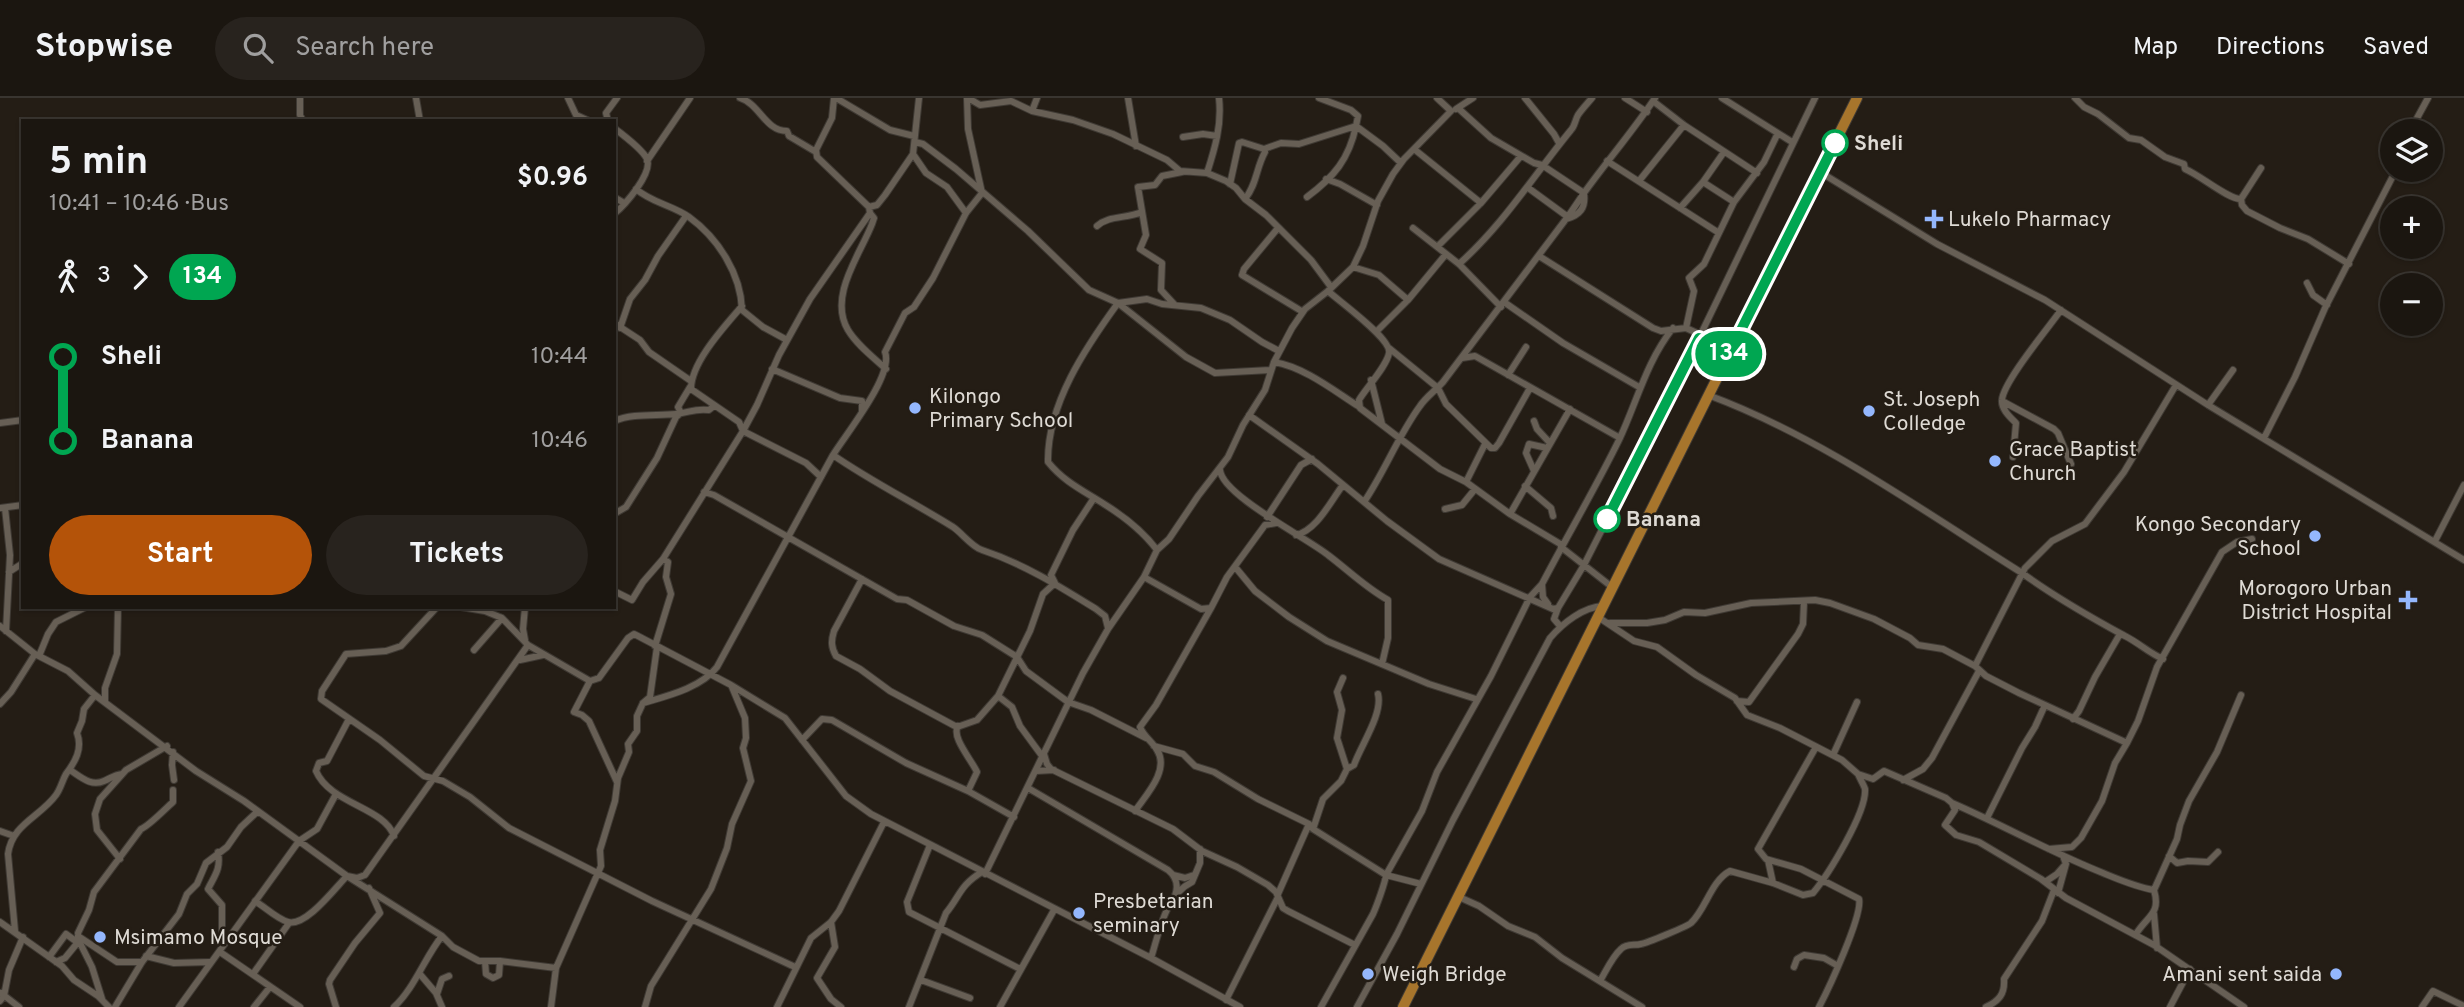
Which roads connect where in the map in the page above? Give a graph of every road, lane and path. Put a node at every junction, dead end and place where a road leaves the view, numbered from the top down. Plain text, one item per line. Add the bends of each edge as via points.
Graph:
1 (300, 98) edge
2 (416, 98) edge
3 (568, 98) edge
4 (617, 98) edge
5 (690, 98) edge
6 (740, 98) edge
7 (835, 98) edge
8 (919, 98) edge
9 (967, 98) edge
10 (1037, 98) edge
11 (1128, 98) edge
12 (1219, 98) edge
13 (1319, 98) edge
14 (1437, 98) edge
15 (1473, 98) edge
16 (1525, 98) edge
17 (1591, 98) edge
18 (1625, 98) edge
19 (1722, 98) edge
20 (1815, 98) edge
21 (1857, 98) edge
22 (2076, 98) edge
23 (2428, 98) edge
24 (1654, 99) edge
25 (750, 100) edge
26 (1455, 109) junction
27 (1032, 111) junction
28 (1647, 112) junction
29 (302, 119) edge
30 (420, 119) edge
31 (583, 119) edge
32 (608, 119) edge
33 (2417, 119) edge
34 (1684, 125) junction
35 (1356, 126) junction
36 (616, 130) edge
37 (1777, 135) junction
38 (1217, 136) junction
39 (1183, 137) dead end
40 (914, 139) junction
41 (1793, 142) junction
42 (1559, 143) junction
43 (1136, 146) junction
44 (1264, 149) junction
45 (1414, 149) junction
46 (816, 152) junction
47 (1724, 152) junction
48 (913, 154) junction
49 (1521, 156) junction
50 (647, 161) junction
51 (1607, 161) junction
52 (1401, 163) junction
53 (1542, 165) junction
54 (2261, 168) dead end
55 (1183, 172) junction
56 (1820, 172) junction
57 (1207, 173) junction
58 (1757, 173) junction
59 (1326, 179) junction
60 (1639, 181) junction
61 (1703, 182) junction
62 (2388, 182) edge
63 (1230, 184) junction
64 (1527, 187) junction
65 (636, 189) junction
66 (982, 192) junction
67 (1584, 193) junction
68 (1307, 197) dead end
69 (616, 198) edge
70 (1245, 199) junction
71 (2241, 199) junction
72 (1734, 202) junction
73 (624, 203) junction
74 (1481, 203) junction
75 (1377, 205) junction
76 (1680, 208) junction
77 (870, 210) junction
78 (616, 212) edge
79 (1142, 212) junction
80 (967, 214) junction
81 (685, 216) junction
82 (1567, 218) junction
83 (1097, 226) dead end
84 (1278, 228) junction
85 (1413, 228) dead end
86 (1718, 233) junction
87 (1438, 246) junction
88 (1446, 254) junction
89 (1539, 256) junction
90 (1459, 264) junction
91 (2349, 264) junction
92 (1353, 267) junction
93 (2307, 283) dead end
94 (1330, 289) junction
95 (1161, 290) junction
96 (1149, 300) junction
97 (1408, 300) junction
98 (1118, 303) junction
99 (1174, 304) junction
100 (1502, 305) junction
101 (2327, 305) junction
102 (742, 306) junction
103 (2061, 310) junction
104 (1303, 312) junction
105 (617, 325) edge
106 (1672, 328) junction
107 (1686, 328) junction
108 (1376, 332) junction
109 (1699, 336) junction
110 (786, 342) junction
111 (1470, 345) junction
112 (1526, 347) dead end
113 (1389, 348) junction
114 (1278, 352) junction
115 (1729, 354) junction
116 (1475, 356) junction
117 (1460, 359) junction
118 (1274, 362) junction
119 (1289, 366) junction
120 (772, 369) junction
121 (886, 369) junction
122 (1270, 370) junction
123 (2234, 370) dead end
124 (1508, 375) junction
125 (1371, 380) junction
126 (691, 383) junction
127 (2176, 385) junction
128 (1639, 387) junction
129 (1438, 388) junction
130 (1530, 388) junction
131 (1707, 395) junction
132 (2002, 401) junction
133 (2208, 405) junction
134 (714, 406) junction
135 (1360, 408) junction
136 (1570, 409) junction
137 (681, 413) junction
138 (1249, 415) junction
139 (862, 416) junction
140 (21, 420) edge
141 (616, 421) edge
142 (1534, 421) dead end
143 (0, 423) edge
144 (1383, 426) junction
145 (743, 431) junction
146 (1620, 438) junction
147 (2264, 438) junction
148 (1400, 439) junction
149 (1485, 444) junction
150 (1549, 446) junction
151 (833, 455) junction
152 (2013, 457) dead end
153 (1312, 459) junction
154 (2071, 464) dead end
155 (1220, 470) junction
156 (1534, 471) junction
157 (821, 477) junction
158 (1466, 482) junction
159 (1343, 485) junction
160 (2464, 485) edge
161 (1525, 486) junction
162 (1475, 489) junction
163 (704, 492) junction
164 (1094, 498) junction
165 (1364, 502) junction
166 (21, 505) edge
167 (2, 508) edge
168 (1445, 509) dead end
169 (616, 513) edge
170 (1510, 514) junction
171 (1267, 515) junction
172 (1553, 516) dead end
173 (1277, 523) junction
174 (1265, 525) junction
175 (1296, 535) junction
176 (788, 538) junction
177 (2252, 539) dead end
178 (2435, 541) junction
179 (1562, 546) junction
180 (1157, 550) junction
181 (663, 559) junction
182 (2464, 559) edge
183 (21, 564) edge
184 (1584, 565) junction
185 (1236, 568) junction
186 (9, 572) junction
187 (2022, 573) junction
188 (1144, 577) junction
189 (862, 579) junction
190 (1055, 583) junction
191 (1542, 584) junction
192 (1612, 587) junction
193 (616, 592) edge
194 (1530, 597) junction
195 (1804, 602) junction
196 (1549, 606) junction
197 (1210, 608) junction
198 (1558, 608) junction
199 (68, 609) edge
200 (83, 609) edge
201 (118, 609) edge
202 (435, 609) edge
203 (473, 609) edge
204 (525, 609) edge
205 (1201, 609) junction
206 (1600, 611) junction
207 (66, 617) junction
208 (502, 618) junction
209 (1205, 618) junction
210 (1608, 623) junction
211 (1560, 626) junction
212 (3, 629) edge
213 (1108, 629) junction
214 (2120, 634) junction
215 (526, 644) junction
216 (656, 646) junction
217 (474, 650) dead end
218 (37, 655) junction
219 (543, 655) junction
220 (1017, 657) junction
221 (2163, 659) junction
222 (518, 661) junction
223 (1382, 664) junction
224 (1977, 668) junction
225 (710, 674) junction
226 (1343, 678) dead end
227 (590, 681) junction
228 (732, 685) junction
229 (1378, 694) dead end
230 (95, 695) junction
231 (2241, 695) dead end
232 (998, 696) junction
233 (1473, 699) junction
234 (1737, 701) junction
235 (105, 702) junction
236 (1068, 702) junction
237 (1857, 702) dead end
238 (643, 703) junction
239 (0, 704) edge
240 (2045, 705) junction
241 (349, 719) junction
242 (2073, 719) junction
243 (958, 726) junction
244 (1146, 738) junction
245 (803, 740) junction
246 (2127, 743) junction
247 (1154, 746) junction
248 (167, 747) junction
249 (1816, 747) junction
250 (173, 752) junction
251 (1043, 754) junction
252 (1833, 755) junction
253 (1347, 769) junction
254 (70, 770) junction
255 (1054, 770) junction
256 (1036, 771) junction
257 (122, 774) junction
258 (1858, 774) junction
259 (435, 778) junction
260 (174, 780) dead end
261 (1903, 780) junction
262 (618, 783) junction
263 (1028, 788) junction
264 (173, 790) dead end
265 (968, 791) junction
266 (336, 794) junction
267 (1952, 803) junction
268 (1135, 811) junction
269 (257, 812) junction
270 (1014, 817) junction
271 (1987, 818) junction
272 (884, 822) junction
273 (390, 827) junction
274 (400, 827) junction
275 (1311, 827) junction
276 (0, 831) edge
277 (13, 836) junction
278 (394, 836) junction
279 (299, 841) junction
280 (929, 845) junction
281 (1200, 849) junction
282 (2049, 849) junction
283 (218, 852) junction
284 (2218, 852) dead end
285 (2063, 856) junction
286 (2169, 856) junction
287 (1216, 858) junction
288 (120, 859) junction
289 (1768, 860) junction
290 (1200, 863) junction
291 (2066, 864) junction
292 (598, 873) junction
293 (983, 873) junction
294 (1195, 874) junction
295 (365, 875) junction
296 (1173, 875) junction
297 (1386, 875) junction
298 (347, 876) junction
299 (1822, 880) junction
300 (2045, 882) junction
301 (1773, 883) junction
302 (1421, 884) junction
303 (367, 887) junction
304 (192, 889) junction
305 (208, 889) junction
306 (2154, 890) junction
307 (2056, 892) junction
308 (1278, 896) junction
309 (1458, 897) junction
310 (256, 901) junction
311 (1171, 903) junction
312 (1054, 910) junction
313 (2154, 914) junction
314 (691, 918) junction
315 (0, 922) edge
316 (831, 922) junction
317 (289, 923) junction
318 (941, 930) junction
319 (15, 931) junction
320 (2136, 934) junction
321 (442, 936) junction
322 (23, 937) junction
323 (230, 937) junction
324 (78, 940) junction
325 (1355, 945) junction
326 (2157, 948) junction
327 (220, 952) junction
328 (49, 957) junction
329 (1151, 958) junction
330 (144, 959) junction
331 (485, 961) junction
332 (500, 961) junction
333 (56, 962) junction
334 (210, 962) junction
335 (1838, 966) junction
336 (796, 967) junction
337 (1794, 967) dead end
338 (555, 968) junction
339 (1020, 968) junction
340 (2190, 969) junction
341 (419, 973) junction
342 (253, 974) junction
343 (449, 976) dead end
344 (921, 980) junction
345 (1600, 981) junction
346 (270, 987) junction
347 (437, 994) junction
348 (1, 997) edge
349 (970, 998) dead end
350 (102, 999) junction
351 (1226, 1000) junction
352 (397, 1006) edge
353 (2464, 1006) edge
354 (19, 1007) edge
355 (109, 1007) edge
356 (115, 1007) edge
357 (179, 1007) edge
358 (254, 1007) edge
359 (299, 1007) edge
360 (336, 1007) edge
361 (442, 1007) edge
362 (551, 1007) edge
363 (645, 1007) edge
364 (777, 1007) edge
365 (841, 1007) edge
366 (909, 1007) edge
367 (1000, 1007) edge
368 (1240, 1007) edge
369 (1321, 1007) edge
370 (1357, 1007) edge
371 (1402, 1007) edge
372 (1642, 1007) edge
373 (1819, 1007) edge
374 (1986, 1007) edge
375 (2170, 1007) edge
376 (2244, 1007) edge
377 (2422, 1007) edge

1 - 29 street
2 - 30 street
3 - 31 street via 574,113
4 - 32 street
5 - 50 street
6 - 25 street
7 - 40 street
7 - 46 street via 832,118
8 - 40 street
9 - 27 street via 980,105 1008,100
9 - 66 street via 968,129
10 - 27 street
11 - 43 street
12 - 38 street
13 - 35 street via 1351,110 1358,116
14 - 26 street
15 - 26 street
16 - 42 street
17 - 42 street
18 - 28 street
19 - 37 street
20 - 41 street
21 - 56 highway
22 - 71 street via 2129,138 2185,164 2185,169 2235,200
23 - 33 street
24 - 28 street
24 - 34 street
25 - 46 street via 770,125
26 - 45 street
26 - 49 street
27 - 43 street via 1107,131
28 - 51 street
34 - 47 street
34 - 60 street
35 - 44 street via 1299,144 1281,143
35 - 52 street
35 - 59 street via 1347,157
36 - 50 street
37 - 41 street
37 - 58 street
38 - 39 street
38 - 57 street
40 - 48 street
40 - 66 street
41 - 109 street
42 - 53 street
43 - 55 street
44 - 63 street via 1239,143
44 - 70 street via 1256,183
45 - 52 street
45 - 74 street
46 - 77 street
47 - 58 street
47 - 61 street
48 - 77 street
48 - 80 street
49 - 53 street
49 - 74 street
50 - 65 street
51 - 60 street
51 - 67 street
52 - 75 street
53 - 64 street
53 - 67 street
54 - 71 street
55 - 57 street
55 - 79 street via 1162,176 1155,185 1139,185
56 - 103 street via 1937,244
56 - 115 highway
57 - 63 street
58 - 72 street
59 - 68 street
59 - 75 street
60 - 76 street
61 - 72 street
61 - 76 street
62 - 91 street
63 - 70 street
64 - 82 street
64 - 90 street
65 - 73 street
65 - 81 street
66 - 80 street
66 - 98 street via 1089,290
67 - 82 street via 1582,210
69 - 73 street
70 - 84 street
71 - 91 street via 2247,211
72 - 86 street
73 - 78 street
74 - 87 street
75 - 92 street
76 - 86 street
77 - 110 street
77 - 121 street via 873,224 850,271 841,310 849,333
79 - 83 street via 1106,219
79 - 95 street via 1146,236 1140,250 1162,263
80 - 121 street via 933,278 889,342
81 - 102 street via 718,246 731,267
81 - 105 street
82 - 89 street
84 - 94 street via 1311,260
84 - 104 street via 1242,275
85 - 87 street
86 - 107 street via 1704,264 1689,278 1694,291
87 - 88 street
88 - 90 street
88 - 97 street
89 - 100 street
89 - 106 street via 1653,328
90 - 100 street
91 - 101 street
92 - 94 street
92 - 97 street via 1379,275
93 - 101 street via 2313,295
94 - 104 street
94 - 108 street
95 - 96 street
95 - 99 street
96 - 98 street
96 - 99 street
97 - 108 street
98 - 122 street via 1186,357 1215,373
98 - 164 street via 1063,393 1048,457 1062,477
99 - 114 street via 1196,306 1224,317
100 - 111 street
100 - 128 street
101 - 147 street
102 - 110 street
102 - 126 street via 701,359
103 - 127 street
103 - 132 street via 2009,383
104 - 114 street
105 - 126 street
106 - 107 street
106 - 128 street
107 - 109 street
108 - 113 street
109 - 115 street
109 - 184 street
110 - 120 street
111 - 116 street
111 - 117 street
112 - 124 street
113 - 125 street
113 - 129 street
114 - 118 street
114 - 119 street
115 - 131 highway
116 - 117 street
116 - 124 street
117 - 129 street
118 - 119 street
118 - 122 street
119 - 135 street
120 - 139 street via 840,398 862,401
120 - 145 street
121 - 139 street
122 - 138 street via 1268,385
123 - 133 street
124 - 130 street
125 - 135 street via 1359,400
125 - 144 street
126 - 134 street via 691,389
126 - 137 street via 678,407
127 - 133 street
127 - 187 street via 2085,524 2052,541
128 - 146 street
129 - 148 street via 1420,405
129 - 149 street via 1446,404
130 - 136 street
130 - 149 street via 1499,443 1492,449
131 - 187 street via 1837,456
131 - 192 highway
132 - 152 street via 2016,424
132 - 154 street via 2054,429
133 - 147 street
134 - 137 street
134 - 145 street via 739,422
135 - 144 street
136 - 146 street
136 - 150 street
137 - 141 street
137 - 169 street via 626,507
138 - 153 street
138 - 155 street
139 - 151 street
140 - 143 street
142 - 150 street
144 - 148 street
145 - 157 street via 806,463
145 - 163 street
146 - 179 street
147 - 178 street
148 - 158 street
148 - 165 street
149 - 158 street
150 - 156 street
150 - 156 street via 1529,444 1526,453
151 - 157 street
151 - 190 street via 951,526 981,550
153 - 159 street
153 - 171 street via 1301,465
155 - 171 street via 1223,480
155 - 180 street
156 - 161 street
157 - 176 street
158 - 162 street
159 - 165 street
159 - 175 street via 1307,531
160 - 178 street
161 - 170 street
161 - 172 street via 1551,508
162 - 168 street via 1462,505
162 - 170 street
163 - 176 street
163 - 181 street
164 - 180 street via 1143,531
164 - 190 street via 1056,564 1051,575
165 - 194 street via 1439,559
166 - 167 street
167 - 186 street
170 - 179 street
171 - 173 street
171 - 174 street
173 - 174 street
173 - 175 street
174 - 185 street
175 - 223 street via 1389,602
176 - 189 street
176 - 225 street
177 - 221 street via 2222,552
178 - 182 street
179 - 184 street
179 - 191 street
180 - 188 street
181 - 193 street via 632,600
181 - 216 street via 668,562 671,594
183 - 186 street
184 - 192 street
184 - 198 street
185 - 197 street
185 - 223 street via 1255,591 1315,635
186 - 212 street
187 - 214 street
187 - 224 street
188 - 205 street
188 - 213 street
189 - 220 street via 954,626 982,635
189 - 243 street via 834,631 831,640 836,656
190 - 213 street via 1104,616
190 - 220 street via 1043,594
191 - 194 street
191 - 196 street
192 - 206 highway
194 - 196 street
194 - 233 street via 1491,676
195 - 210 street via 1751,603 1705,613 1684,611 1647,623
195 - 224 street via 1815,600 1864,614 1918,645 1939,648
195 - 234 street via 1798,634 1749,702
196 - 198 street
197 - 205 street
197 - 209 street
198 - 211 street via 1554,619
199 - 207 street
200 - 207 street
201 - 235 street via 117,654
202 - 241 street via 401,646 348,653 342,658 320,696
203 - 208 street
204 - 215 street
205 - 209 street
206 - 210 street
206 - 211 street via 1583,612
206 - 309 highway
207 - 218 street via 52,628
208 - 215 street
208 - 217 street
209 - 244 street via 1142,722
210 - 234 street via 1634,641 1657,646
211 - 302 street via 1511,709
212 - 218 street
213 - 236 street
214 - 221 street
214 - 242 street
215 - 219 street
215 - 222 street
216 - 225 street
216 - 227 street via 631,635 599,678
216 - 238 street via 650,697
218 - 230 street via 68,671
218 - 239 street
219 - 222 street
219 - 227 street
220 - 232 street
220 - 236 street via 1026,671
221 - 246 street
222 - 259 street
223 - 233 street
224 - 240 street
224 - 261 street via 1932,758
225 - 228 street
225 - 238 street
226 - 253 street via 1337,692 1342,709 1337,738
227 - 262 street via 574,712 589,721
228 - 245 street via 785,718
228 - 314 street via 746,718 743,748 751,781 711,889
229 - 253 street via 1377,714 1354,765
230 - 235 street
230 - 254 street via 76,733 80,746
231 - 286 street via 2217,752 2189,801
232 - 243 street via 977,720
232 - 251 street via 1012,707 1020,726
233 - 297 street via 1454,745 1435,774 1422,811
234 - 249 street via 1747,715
235 - 248 street
236 - 244 street
236 - 251 street
237 - 252 street
238 - 262 street
240 - 242 street
240 - 271 street
241 - 259 street via 424,776
241 - 266 street via 327,761 319,763 316,771
242 - 246 street
243 - 265 street via 956,737 977,772
244 - 247 street
245 - 265 street via 822,719 828,719
245 - 272 street via 846,796
246 - 282 street via 2081,838 2072,847
247 - 268 street via 1160,759 1159,774
247 - 275 street via 1183,754 1195,765
248 - 250 street
248 - 257 street
249 - 252 street
249 - 289 street via 1759,846
250 - 260 street
250 - 269 street
251 - 255 street
251 - 256 street
252 - 258 street
253 - 275 street via 1323,799
254 - 257 street via 93,783
254 - 277 street via 57,794
255 - 256 street
255 - 268 street
256 - 263 street
257 - 288 street via 100,799 95,814 97,830
258 - 261 street via 1873,779 1884,771
258 - 299 street via 1865,789 1859,816
259 - 274 street
259 - 292 street via 470,797 509,828
261 - 267 street
262 - 292 street
263 - 270 street
263 - 296 street
264 - 288 street via 173,802 141,829
265 - 270 street
266 - 273 street
266 - 279 street via 317,828
267 - 271 street
267 - 300 street via 1954,814 1947,827
268 - 281 street via 1173,829
269 - 279 street
269 - 283 street
270 - 293 street
271 - 282 street
272 - 280 street
272 - 316 street
273 - 274 street
273 - 278 street
274 - 278 street
275 - 297 street
275 - 308 street
276 - 277 street
277 - 319 street via 8,854
278 - 295 street
279 - 298 street
279 - 310 street
280 - 293 street
280 - 318 street via 906,905 909,912
281 - 287 street
281 - 290 street
282 - 285 street
283 - 304 street
283 - 305 street via 218,873
284 - 286 street via 2208,862 2177,863
285 - 291 street
285 - 306 street
286 - 306 street
287 - 290 street
287 - 308 street via 1268,885
288 - 324 street via 94,892
289 - 299 street
289 - 301 street
290 - 294 street
291 - 300 street
291 - 307 street
292 - 314 street
292 - 338 street
293 - 312 street
293 - 318 street via 960,889
294 - 296 street via 1188,878
294 - 311 street
295 - 298 street
295 - 303 street
296 - 311 street via 1177,893
297 - 302 street
297 - 325 street via 1379,902
298 - 303 street
298 - 317 street via 310,916
299 - 301 street via 1809,895
299 - 335 street via 1860,902
300 - 307 street
301 - 345 street via 1730,871 1724,874 1688,926 1639,945 1624,946
302 - 370 street
303 - 321 street
303 - 360 street via 380,913 330,980
304 - 305 street
304 - 330 street
305 - 323 street via 222,905 222,939
306 - 313 street via 2158,905
307 - 320 street
307 - 374 street via 2004,979 2001,997
308 - 325 street via 1283,908
308 - 351 street
309 - 345 street via 1535,937
309 - 371 highway
310 - 317 street
310 - 323 street
311 - 329 street
312 - 329 street
312 - 339 street
313 - 320 street
313 - 326 street
314 - 336 street
314 - 363 street via 651,986
315 - 319 street
316 - 336 street via 811,938
316 - 365 street via 835,947 817,978
317 - 342 street
318 - 339 street
318 - 344 street
319 - 322 street
320 - 326 street
321 - 331 street via 473,959
321 - 341 street
322 - 328 street
322 - 348 street
323 - 327 street
324 - 328 street via 66,934
324 - 330 street via 117,962
324 - 333 street via 65,958
324 - 350 street
325 - 369 street
326 - 340 street
327 - 334 street
327 - 342 street
328 - 333 street
329 - 351 street
330 - 334 street
330 - 356 street
331 - 332 street
331 - 332 street via 486,974 493,978 499,975
332 - 338 street
333 - 350 street
334 - 357 street
335 - 337 street via 1804,955
335 - 373 street
336 - 364 street
338 - 362 street
339 - 367 street
340 - 375 street
340 - 376 street
341 - 347 street
341 - 352 street
342 - 346 street
343 - 347 street via 442,979
344 - 349 street
344 - 366 street
345 - 372 street
346 - 358 street
346 - 359 street
347 - 361 street
348 - 354 street
350 - 355 street
351 - 368 street
353 - 377 street via 2433,991

